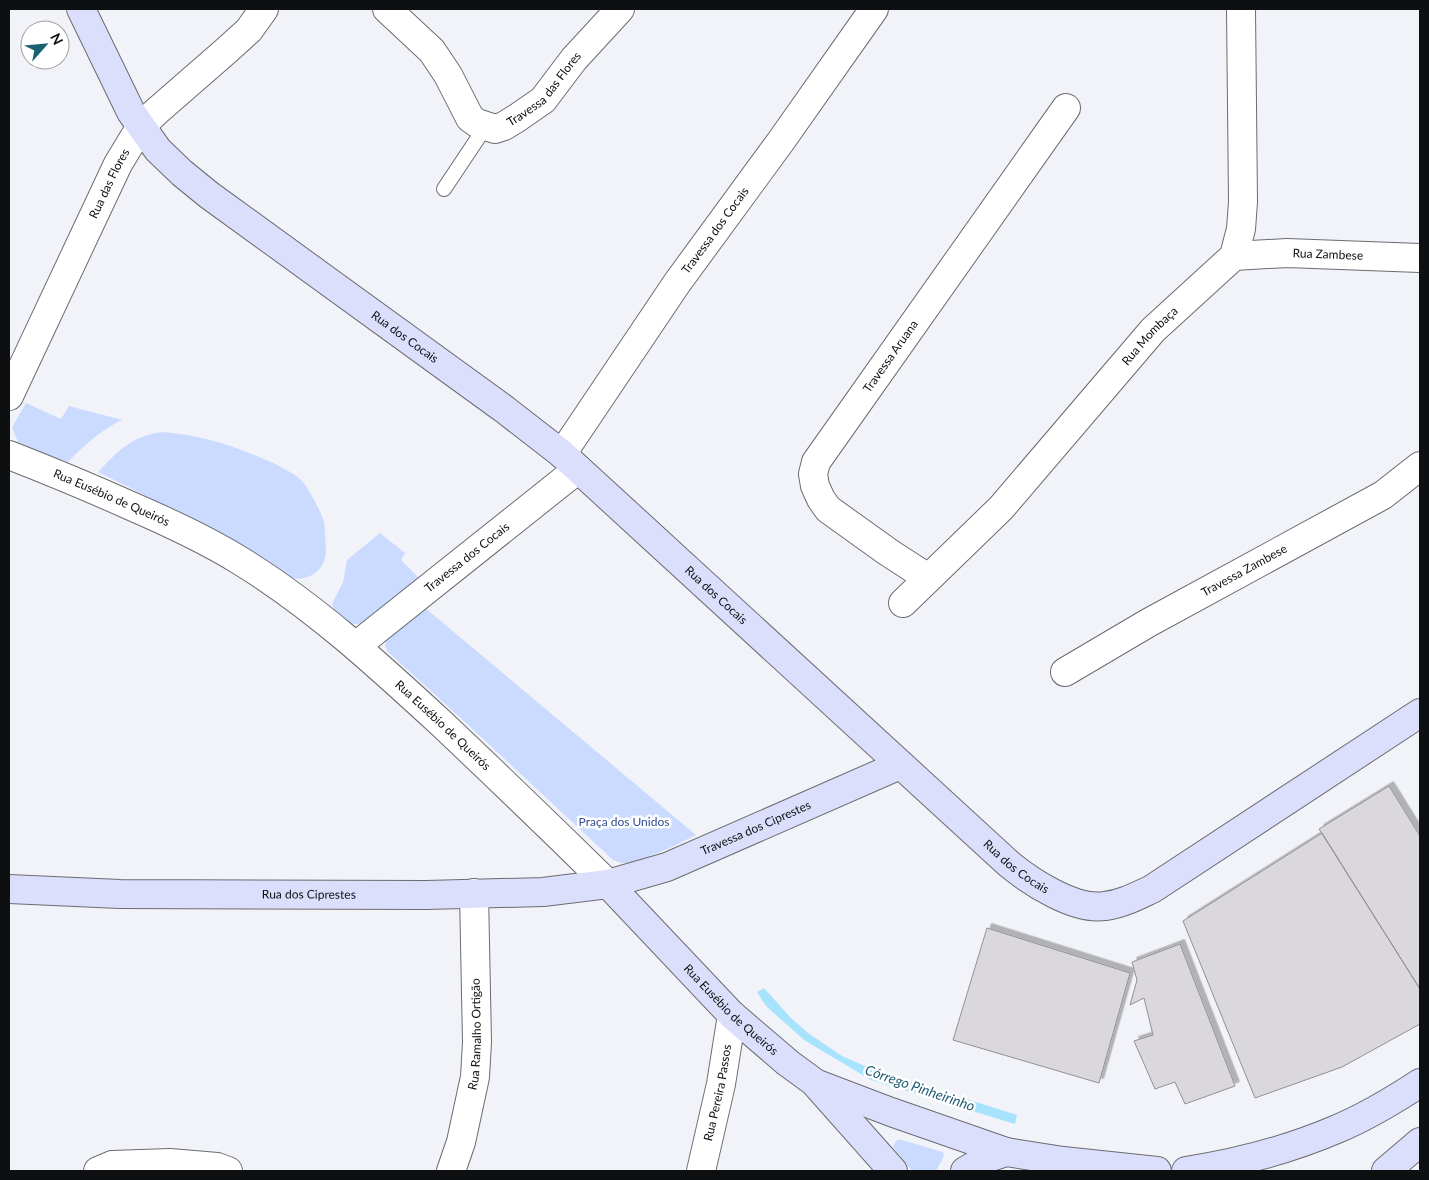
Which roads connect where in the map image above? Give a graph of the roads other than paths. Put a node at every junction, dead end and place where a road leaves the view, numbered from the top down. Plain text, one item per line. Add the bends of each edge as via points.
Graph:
1 (81, 9) edge
2 (264, 9) edge
3 (387, 9) edge
4 (620, 9) edge
5 (874, 9) edge
6 (1242, 9) edge
7 (1066, 108) dead end
8 (142, 126) junction
9 (486, 126) junction
10 (444, 190) dead end
11 (1234, 256) junction
12 (1420, 258) edge
13 (9, 396) edge
14 (9, 455) edge
15 (570, 461) junction
16 (1420, 466) edge
17 (928, 578) junction
18 (903, 603) dead end
19 (356, 646) junction
20 (1065, 672) dead end
21 (1420, 712) edge
22 (900, 766) junction
23 (608, 884) junction
24 (9, 889) edge
25 (474, 893) junction
26 (732, 1015) junction
27 (814, 1082) junction
28 (1420, 1083) edge
29 (1420, 1142) edge
30 (1006, 1152) junction
31 (98, 1171) edge
32 (228, 1171) edge
33 (450, 1171) edge
34 (701, 1171) edge
35 (892, 1171) edge
36 (965, 1171) edge
37 (1157, 1171) edge
38 (1186, 1171) edge
39 (1386, 1171) edge

1 - 8 street, Rua dos Cocais via 123,97
2 - 8 street, Rua das Flores via 249,30
3 - 9 street, Travessa das Flores via 432,51 470,118
4 - 9 street, Travessa das Flores via 574,59 543,100 504,126 495,129
5 - 15 street, Travessa dos Cocais via 677,283
6 - 11 street via 1243,202
7 - 17 street, Travessa Aruana via 816,462 812,474 828,509
8 - 13 street, Rua das Flores via 118,164
8 - 15 street, Rua dos Cocais via 158,150 209,195 504,409
9 - 10 lane
11 - 12 street, Rua Zambese via 1287,253
11 - 17 street, Rua Mombaça via 1153,330 1001,508
14 - 19 street, Rua Eusébio de Queirós via 87,486 207,542 277,586
15 - 19 street, Travessa dos Cocais
15 - 22 street, Rua dos Cocais
16 - 20 street, Travessa Zambese via 1383,494
17 - 18 street, Rua Mombaça
19 - 23 street, Rua Eusébio de Queirós
21 - 22 street, Rua dos Cocais via 1152,889 1104,907 1085,905 1028,879
22 - 23 street, Travessa dos Ciprestes via 667,867
23 - 25 street, Rua dos Ciprestes via 543,892
23 - 26 street, Rua Eusébio de Queirós
24 - 25 street, Rua dos Ciprestes via 120,894
25 - 33 street, Rua Ramalho Ortigão via 475,1077 461,1142
26 - 27 street, Rua Eusébio de Queirós
26 - 34 street, Rua Pereira Passos via 721,1084
27 - 30 street, Rua Eusébio de Queirós
27 - 35 street, Rua Eusébio de Queirós
28 - 38 street via 1338,1129 1248,1159
29 - 39 street
30 - 36 street
30 - 37 street, Rua Eusébio de Queirós
31 - 32 street via 112,1165 170,1162

